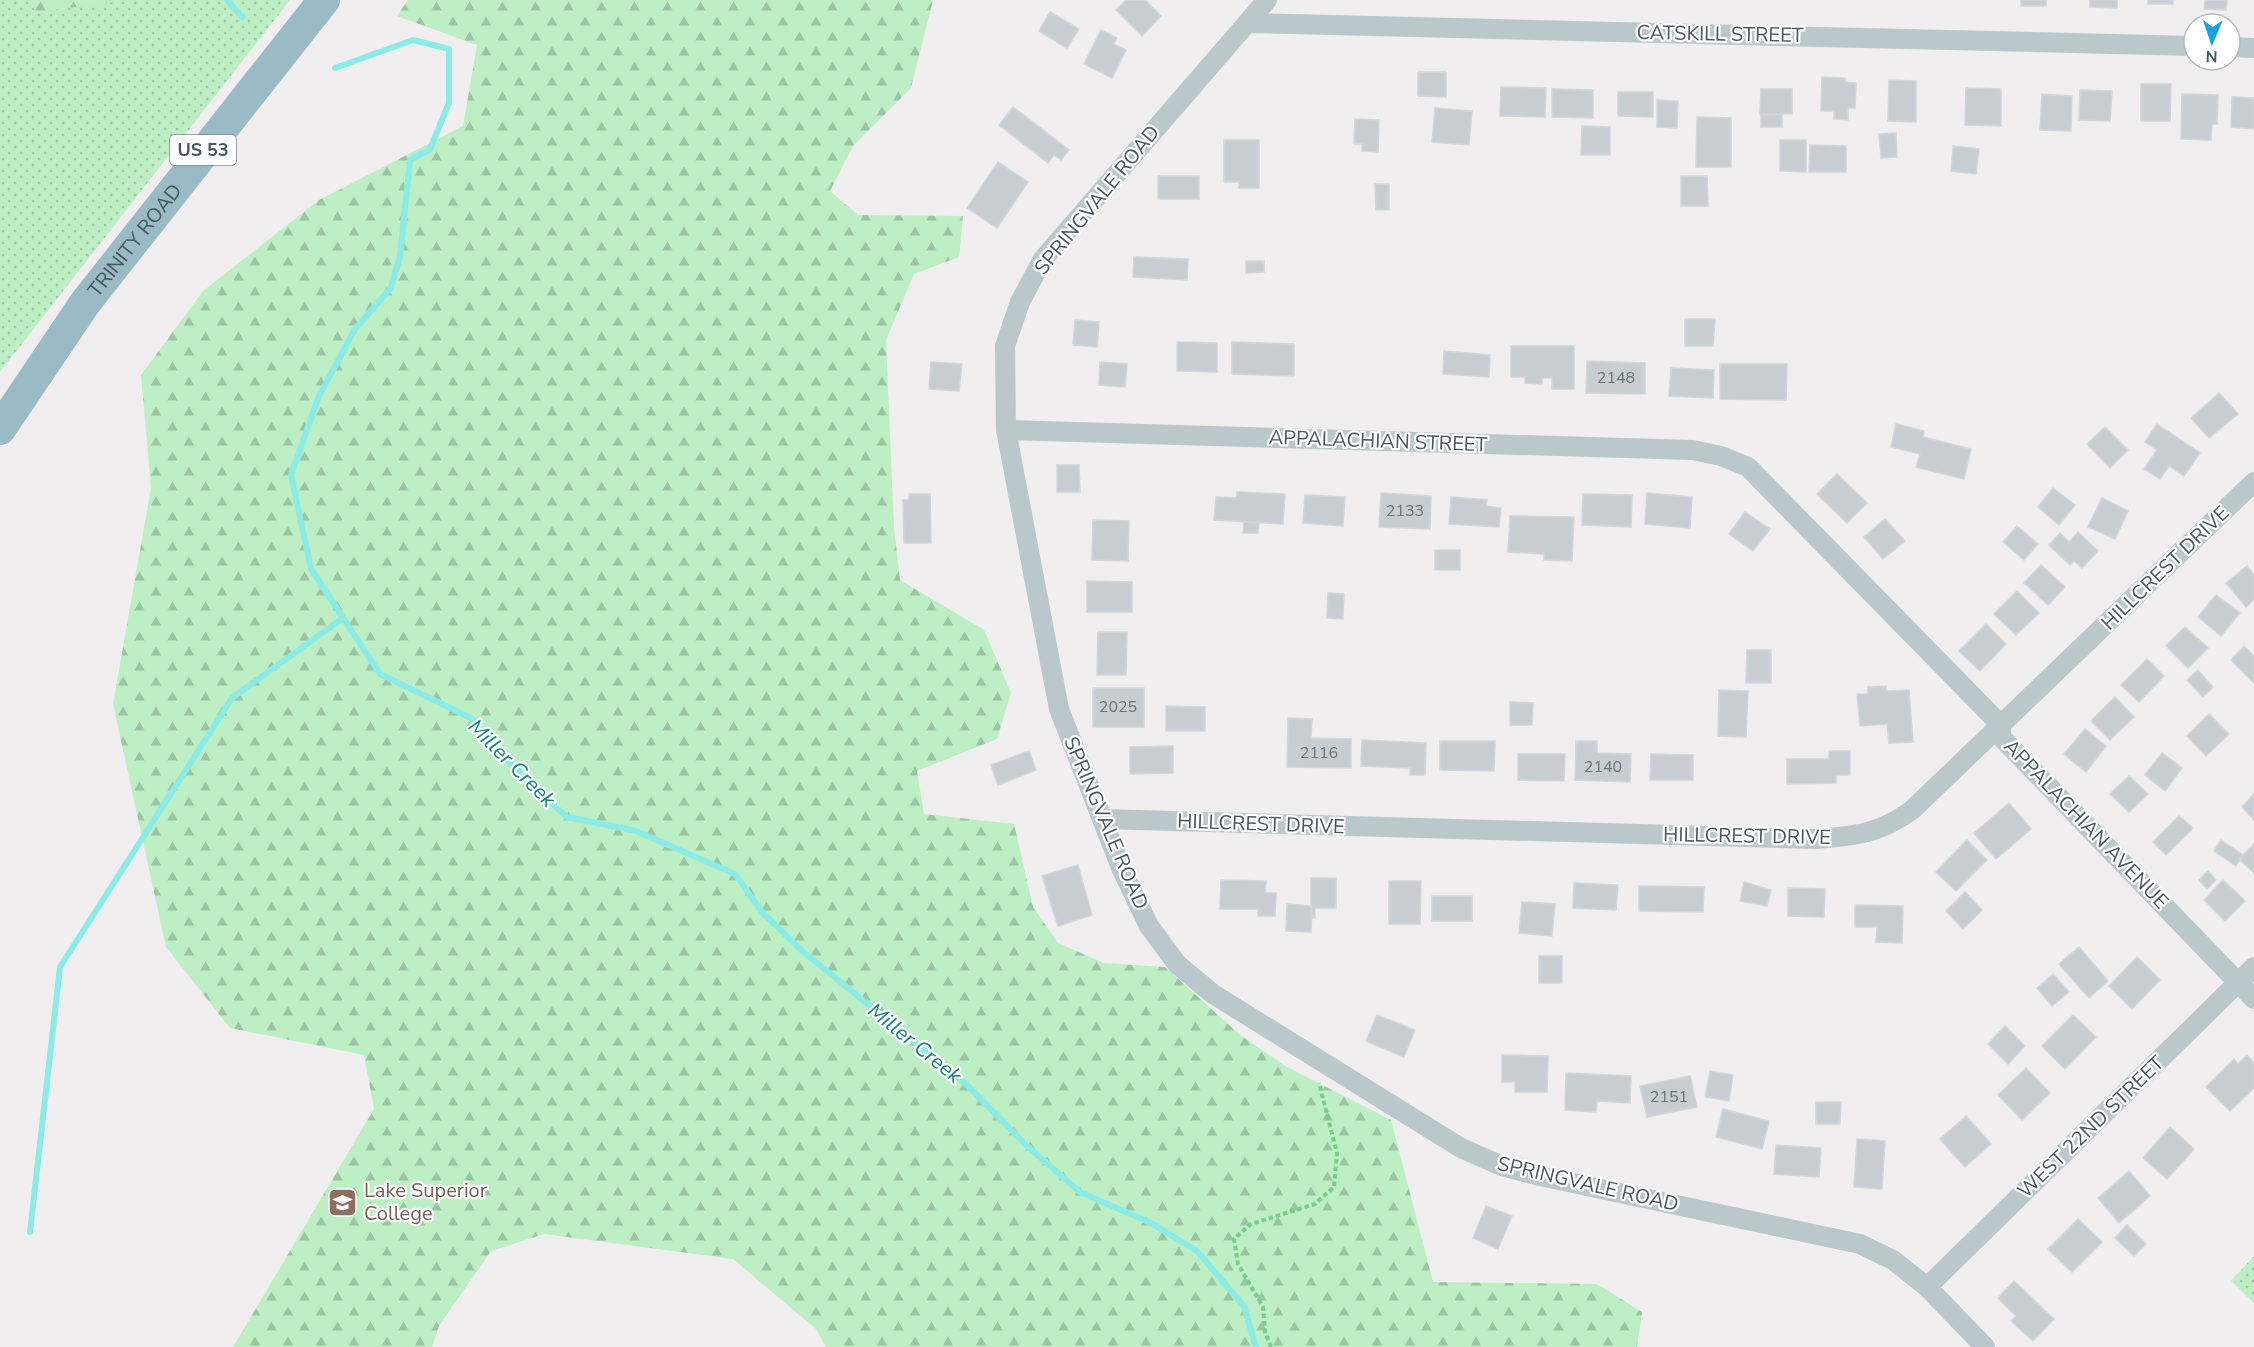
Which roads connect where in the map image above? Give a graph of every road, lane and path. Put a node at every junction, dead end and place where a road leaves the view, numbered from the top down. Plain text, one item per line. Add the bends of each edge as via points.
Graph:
1 (324, 0) edge
2 (1267, 0) edge
3 (1247, 23) junction
4 (2182, 46) edge
5 (0, 429) edge
6 (1006, 430) junction
7 (1748, 467) joint
8 (2254, 482) edge
9 (2001, 725) junction
10 (1101, 819) junction
11 (2254, 967) edge
12 (2238, 983) junction
13 (2254, 999) edge
14 (1314, 1058) junction
15 (1927, 1287) junction
16 (1271, 1347) edge
17 (1985, 1347) edge

1 - 5 highway, TRINITY ROAD / US 53 via 85,303
2 - 3 street, SPRINGVALE ROAD
3 - 4 street, CATSKILL STREET
3 - 6 street, SPRINGVALE ROAD via 1043,259 1020,302 1005,346
6 - 7 street, APPALACHIAN STREET via 1693,450
6 - 10 street, SPRINGVALE ROAD via 1059,709
7 - 9 street, APPALACHIAN AVENUE
8 - 9 street, HILLCREST DRIVE
9 - 10 street, HILLCREST DRIVE via 1912,810 1890,826 1853,836 1815,839
9 - 12 street, APPALACHIAN AVENUE via 2001,737
10 - 14 street, SPRINGVALE ROAD via 1149,926 1176,964 1213,994
11 - 12 street, WEST 22ND STREET
12 - 13 street, APPALACHIAN AVENUE
12 - 15 street, WEST 22ND STREET
14 - 15 street, SPRINGVALE ROAD via 1461,1148 1502,1166 1860,1244 1893,1260
14 - 16 path via 1337,1153 1335,1187 1315,1204 1251,1224 1234,1239 1238,1264 1263,1307
15 - 17 street, SPRINGVALE ROAD

